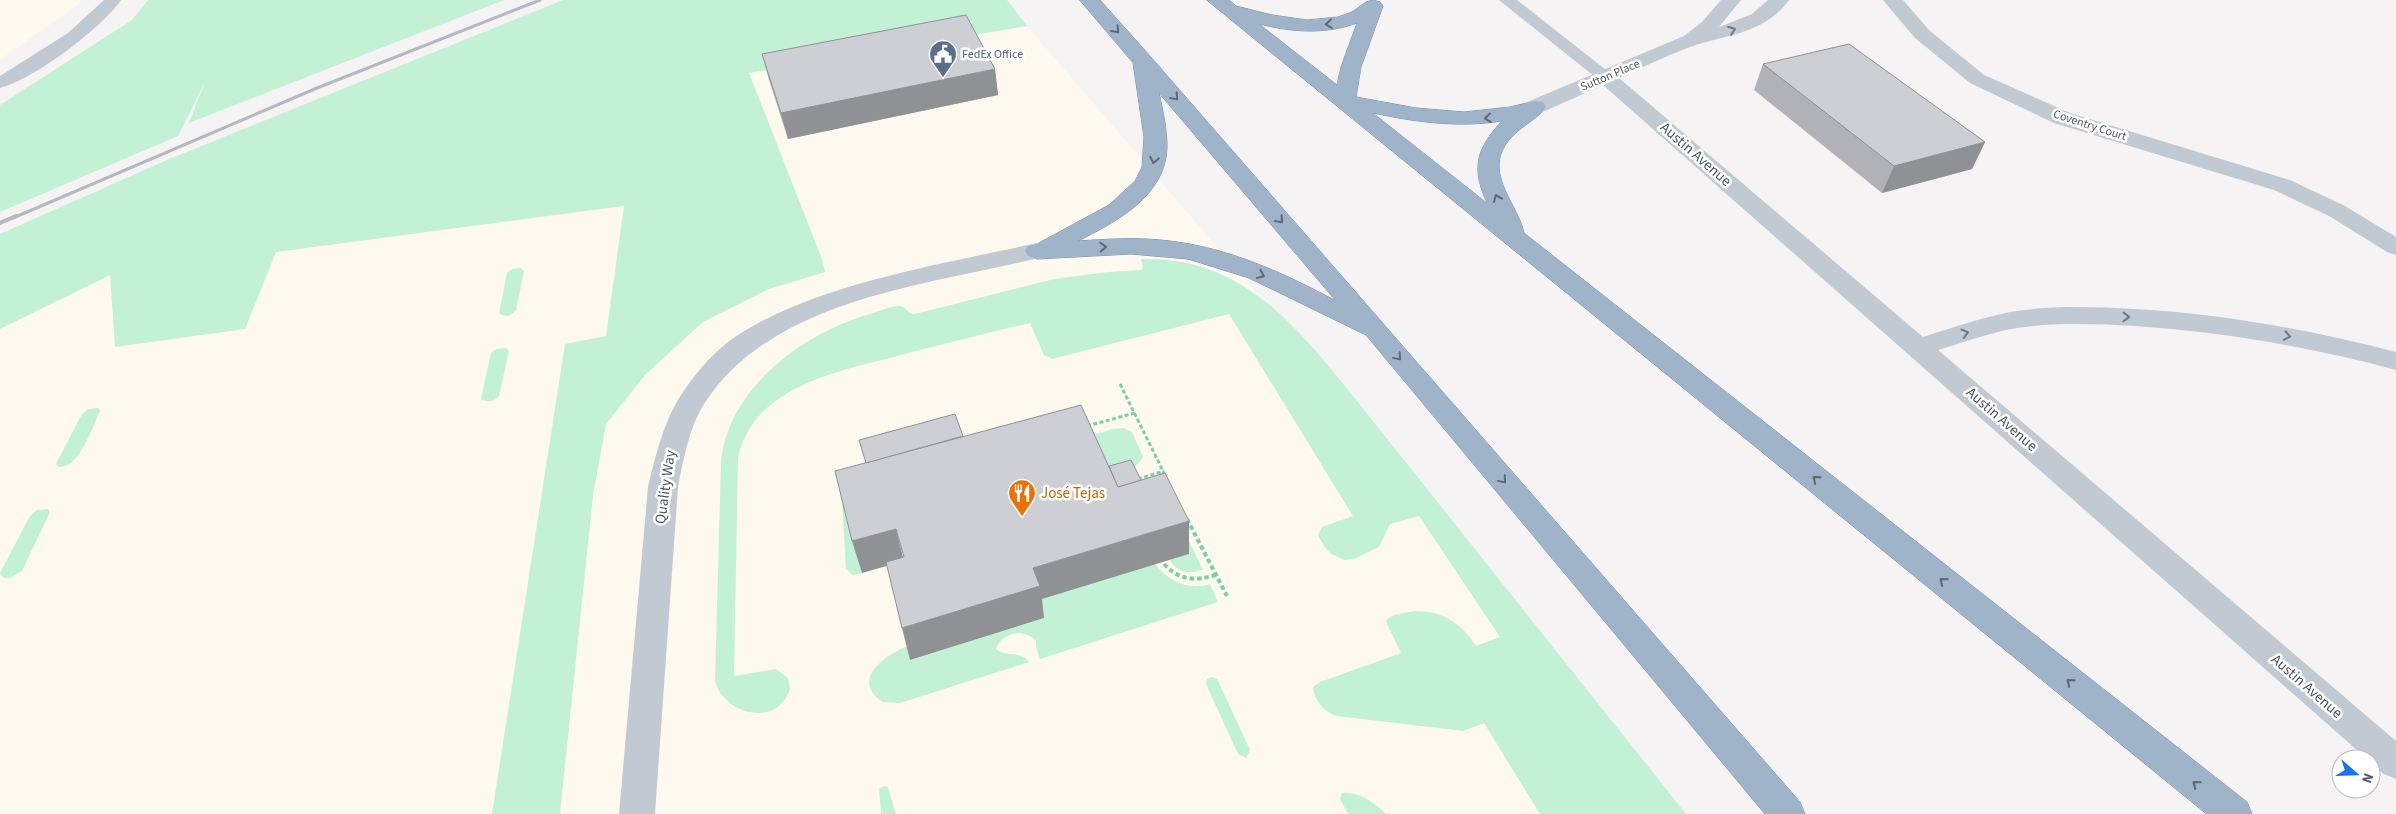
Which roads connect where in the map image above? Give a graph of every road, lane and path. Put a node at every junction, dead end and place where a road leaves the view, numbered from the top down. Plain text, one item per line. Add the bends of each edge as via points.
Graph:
1 (113, 0) edge
2 (1090, 0) edge
3 (1507, 0) edge
4 (1731, 0) edge
5 (1779, 0) edge
6 (1893, 0) edge
7 (1221, 3) edge
8 (1373, 3) edge
9 (1685, 43) junction
10 (1143, 60) junction
11 (1606, 77) junction
12 (0, 83) edge
13 (1345, 102) junction
14 (1535, 107) junction
15 (1519, 242) junction
16 (2396, 246) edge
17 (1036, 251) junction
18 (1377, 332) junction
19 (1919, 347) junction
20 (2396, 361) edge
21 (1120, 384) dead end
22 (1135, 413) junction
23 (1079, 428) edge
24 (1164, 472) junction
25 (1136, 479) edge
26 (1168, 480) edge
27 (1186, 515) edge
28 (1164, 564) edge
29 (1216, 575) junction
30 (1226, 596) dead end
31 (2396, 763) edge
32 (637, 814) edge
33 (1787, 814) edge
34 (2234, 814) edge

1 - 12 lane via 75,37
2 -> 10 highway
3 - 11 lane
4 - 9 street, Sutton Place via 1709,26
9 -> 5 street, Sutton Place via 1750,23 1767,13
6 - 16 street, Coventry Court via 1922,34 1977,79 2062,118 2282,185 2315,199
8 -> 7 highway via 1366,12 1346,21 1317,25 1279,22
7 - 13 highway
8 - 13 highway via 1351,67
9 - 11 street, Sutton Place
10 -> 17 highway via 1156,148 1149,177 1126,202 1111,212
10 -> 18 highway
11 - 14 street, Sutton Place
11 - 19 street, Austin Avenue
14 -> 13 highway via 1492,118 1460,119
13 - 15 highway
15 -> 14 highway via 1497,200 1487,166 1489,153 1504,130
34 -> 15 highway
17 -> 18 highway via 1134,246 1189,251 1242,266
17 - 32 street, Quality Way via 860,292 800,312 749,340 693,396 673,439 663,487
18 -> 33 highway
19 -> 20 street via 2011,321 2043,317 2148,318 2235,327 2329,344
19 - 31 street, Austin Avenue
21 - 22 path
22 - 23 path
22 - 24 path
24 - 25 path
24 - 26 path
27 - 29 path
28 - 29 path via 1188,580
29 - 30 path

